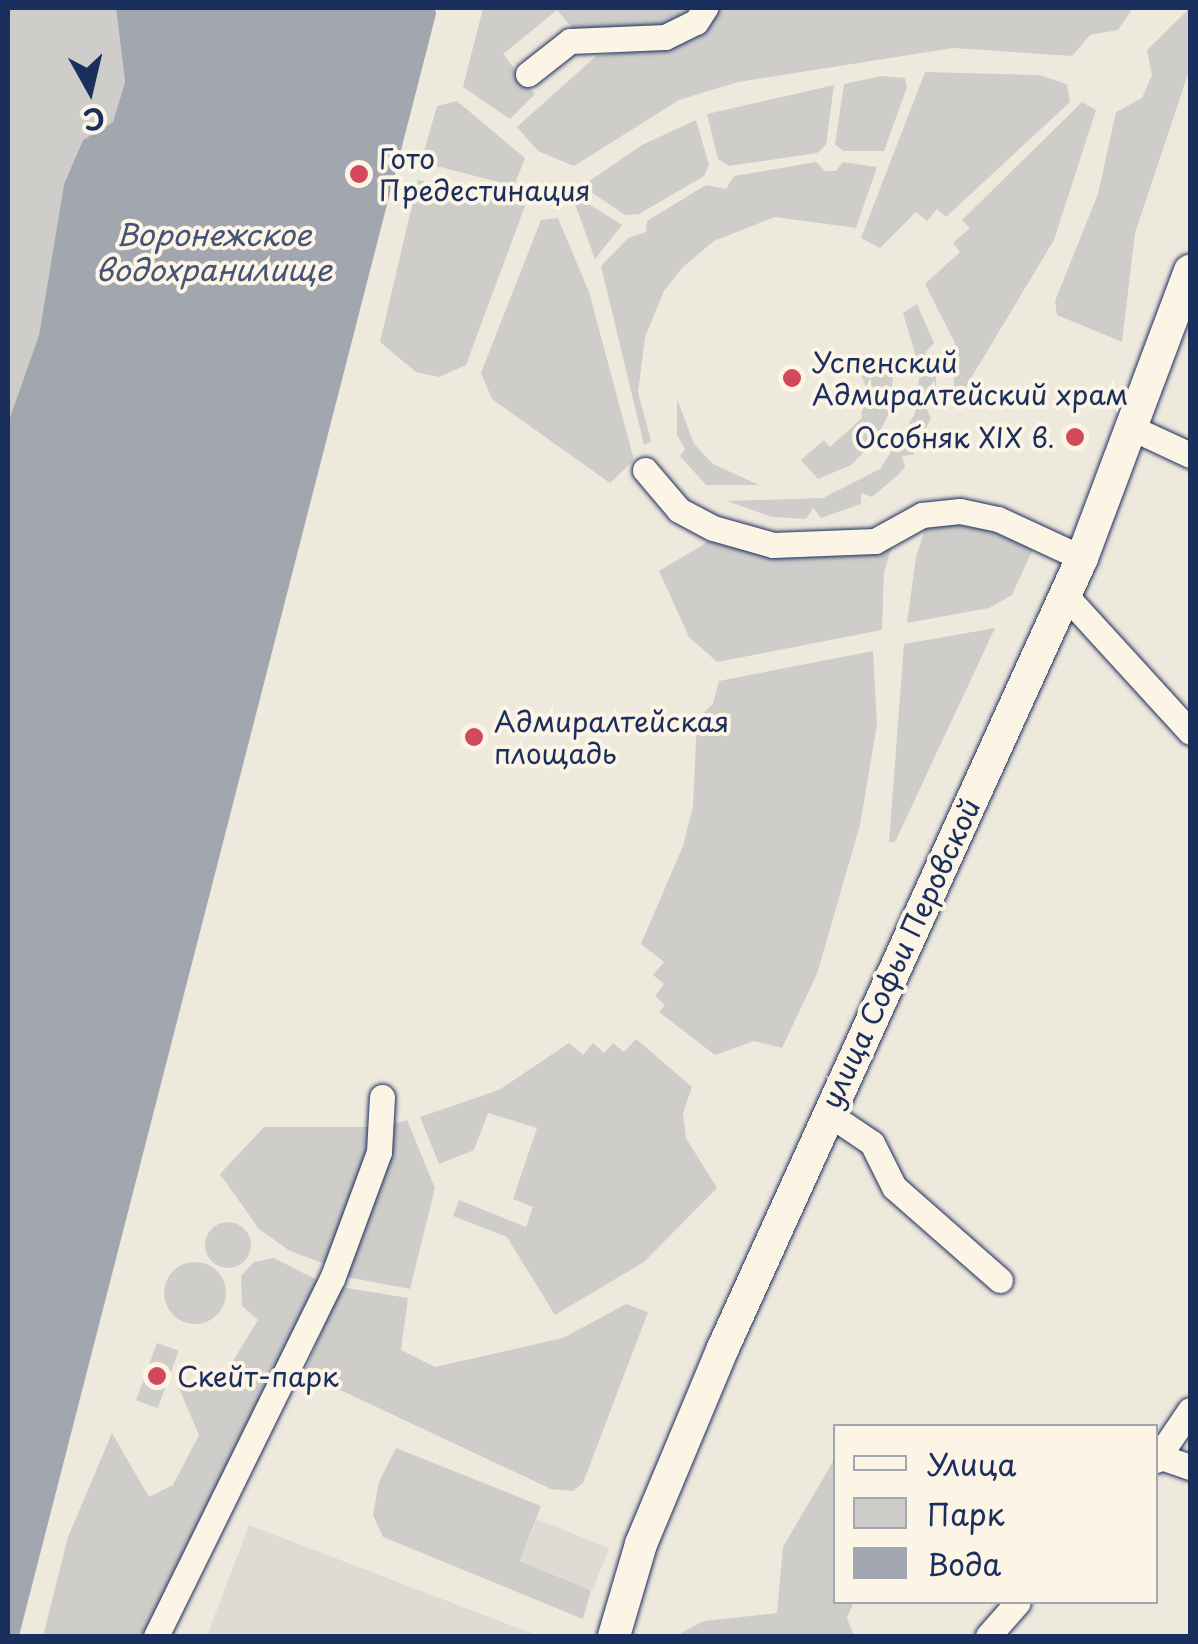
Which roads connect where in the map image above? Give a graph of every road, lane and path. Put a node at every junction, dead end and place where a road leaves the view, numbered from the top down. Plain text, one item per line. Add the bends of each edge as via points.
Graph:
1 (705, 8) edge
2 (528, 74) dead end
3 (1190, 271) edge
4 (1130, 427) junction
5 (1190, 455) edge
6 (645, 470) dead end
7 (1082, 558) junction
8 (1066, 596) junction
9 (1190, 732) edge
10 (382, 1097) dead end
11 (826, 1112) junction
12 (1000, 1280) dead end
13 (1190, 1410) edge
14 (1158, 1459) edge
15 (1190, 1468) edge
16 (1016, 1604) edge
17 (156, 1636) edge
18 (614, 1636) edge
19 (988, 1636) edge

1 - 2 street via 696,22 665,37 570,41
3 - 4 main road, улица Софьи Перовской
4 - 5 street
4 - 7 main road, улица Софьи Перовской
6 - 7 street via 679,510 713,528 773,544 874,541 922,514 960,511 998,519
7 - 8 main road, улица Софьи Перовской
8 - 9 street
8 - 11 main road, улица Софьи Перовской
10 - 17 street via 379,1152 332,1279
11 - 12 street via 872,1142 894,1187
11 - 18 main road, улица Софьи Перовской via 641,1544
13 - 14 street
14 - 15 street
16 - 19 street

